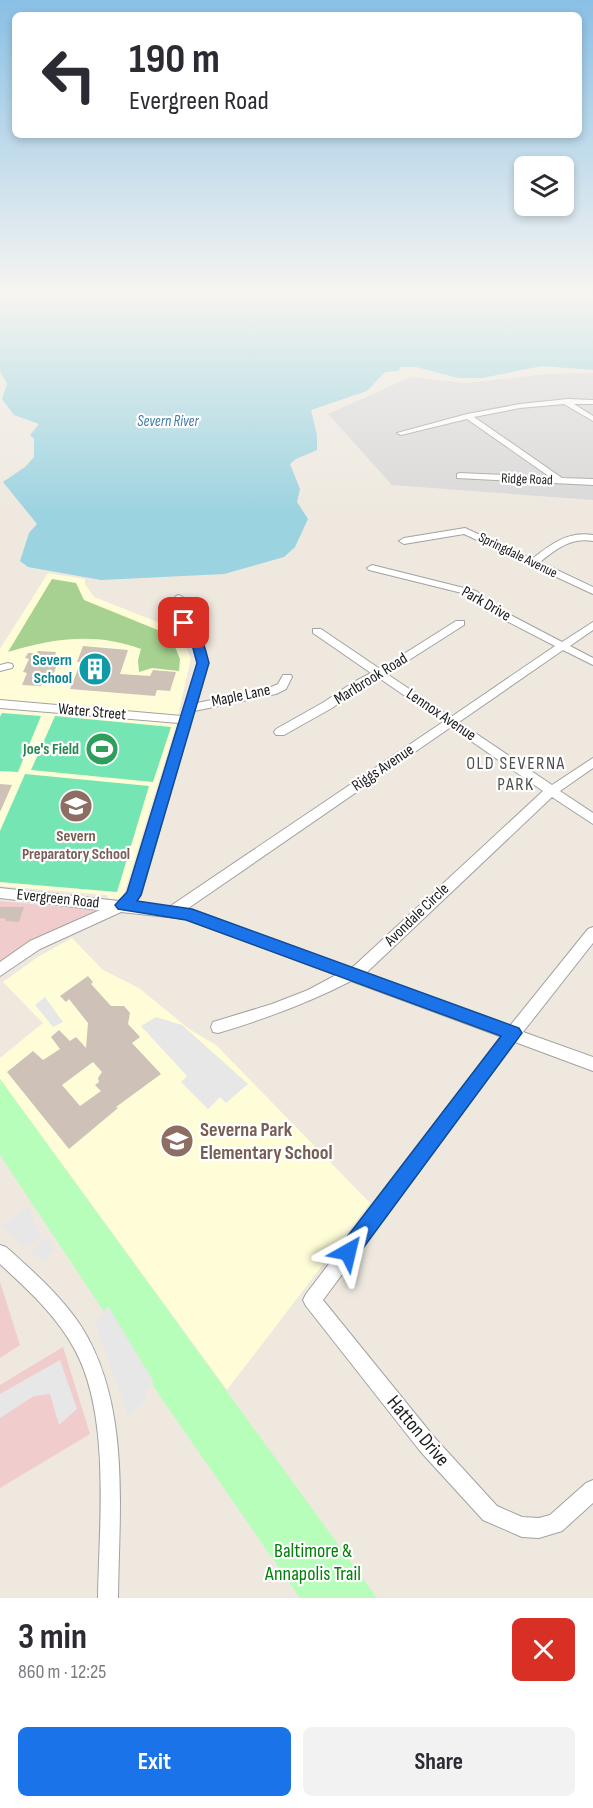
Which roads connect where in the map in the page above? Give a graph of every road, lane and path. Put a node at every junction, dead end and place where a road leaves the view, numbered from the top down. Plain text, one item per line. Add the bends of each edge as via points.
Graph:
1 (562, 401) junction
2 (593, 402) edge
3 (467, 416) junction
4 (593, 418) edge
5 (401, 433) dead end
6 (460, 476) dead end
7 (559, 480) junction
8 (593, 482) edge
9 (593, 538) edge
10 (404, 541) dead end
11 (533, 563) junction
12 (372, 568) dead end
13 (593, 591) edge
14 (179, 598) dead end
15 (460, 623) dead end
16 (593, 625) edge
17 (317, 631) dead end
18 (564, 646) junction
19 (593, 662) edge
20 (379, 673) junction
21 (287, 677) dead end
22 (0, 704) edge
23 (190, 708) junction
24 (184, 720) junction
25 (451, 722) junction
26 (280, 732) dead end
27 (593, 762) edge
28 (551, 790) junction
29 (593, 819) edge
30 (0, 893) edge
31 (123, 905) junction
32 (173, 910) junction
33 (593, 933) edge
34 (0, 970) edge
35 (352, 974) junction
36 (218, 1026) dead end
37 (513, 1033) junction
38 (593, 1064) edge
39 (0, 1253) edge
40 (593, 1490) edge
41 (108, 1598) edge

1 - 2 street
1 - 3 street via 522,404
1 - 4 street
3 - 5 street
3 - 7 street
6 - 7 street, Ridge Road
7 - 8 street, Ridge Road
9 - 11 street via 571,537
10 - 11 street, Springdale Avenue via 465,531
11 - 13 street, Springdale Avenue
12 - 18 street, Park Drive via 473,593 498,612
14 - 23 street via 174,611 195,636 203,663
15 - 20 street, Marlbrook Road
16 - 18 street, Riggs Avenue
17 - 20 street, Lennox Avenue
18 - 19 street, Park Drive
18 - 25 street, Riggs Avenue
20 - 25 street, Lennox Avenue
20 - 26 street, Marlbrook Road
21 - 23 street, Maple Lane via 282,686 272,690
22 - 24 street, Water Street
23 - 24 street
24 - 31 street via 134,895
25 - 28 street, Lennox Avenue
25 - 32 street, Riggs Avenue
27 - 28 street, Avondale Circle
28 - 29 street, Lennox Avenue
28 - 35 street, Avondale Circle
30 - 31 street, Evergreen Road
31 - 32 street, Evergreen Road
31 - 34 street via 35,945
32 - 35 street, Evergreen Road
33 - 37 street
35 - 36 street, Avondale Circle via 274,1010
35 - 37 street, Evergreen Road
37 - 38 street, Evergreen Road
37 - 40 street, Hatton Drive via 312,1300 427,1444 490,1513 522,1527 540,1528 555,1524
39 - 41 street via 59,1310 83,1346 94,1374 107,1443

